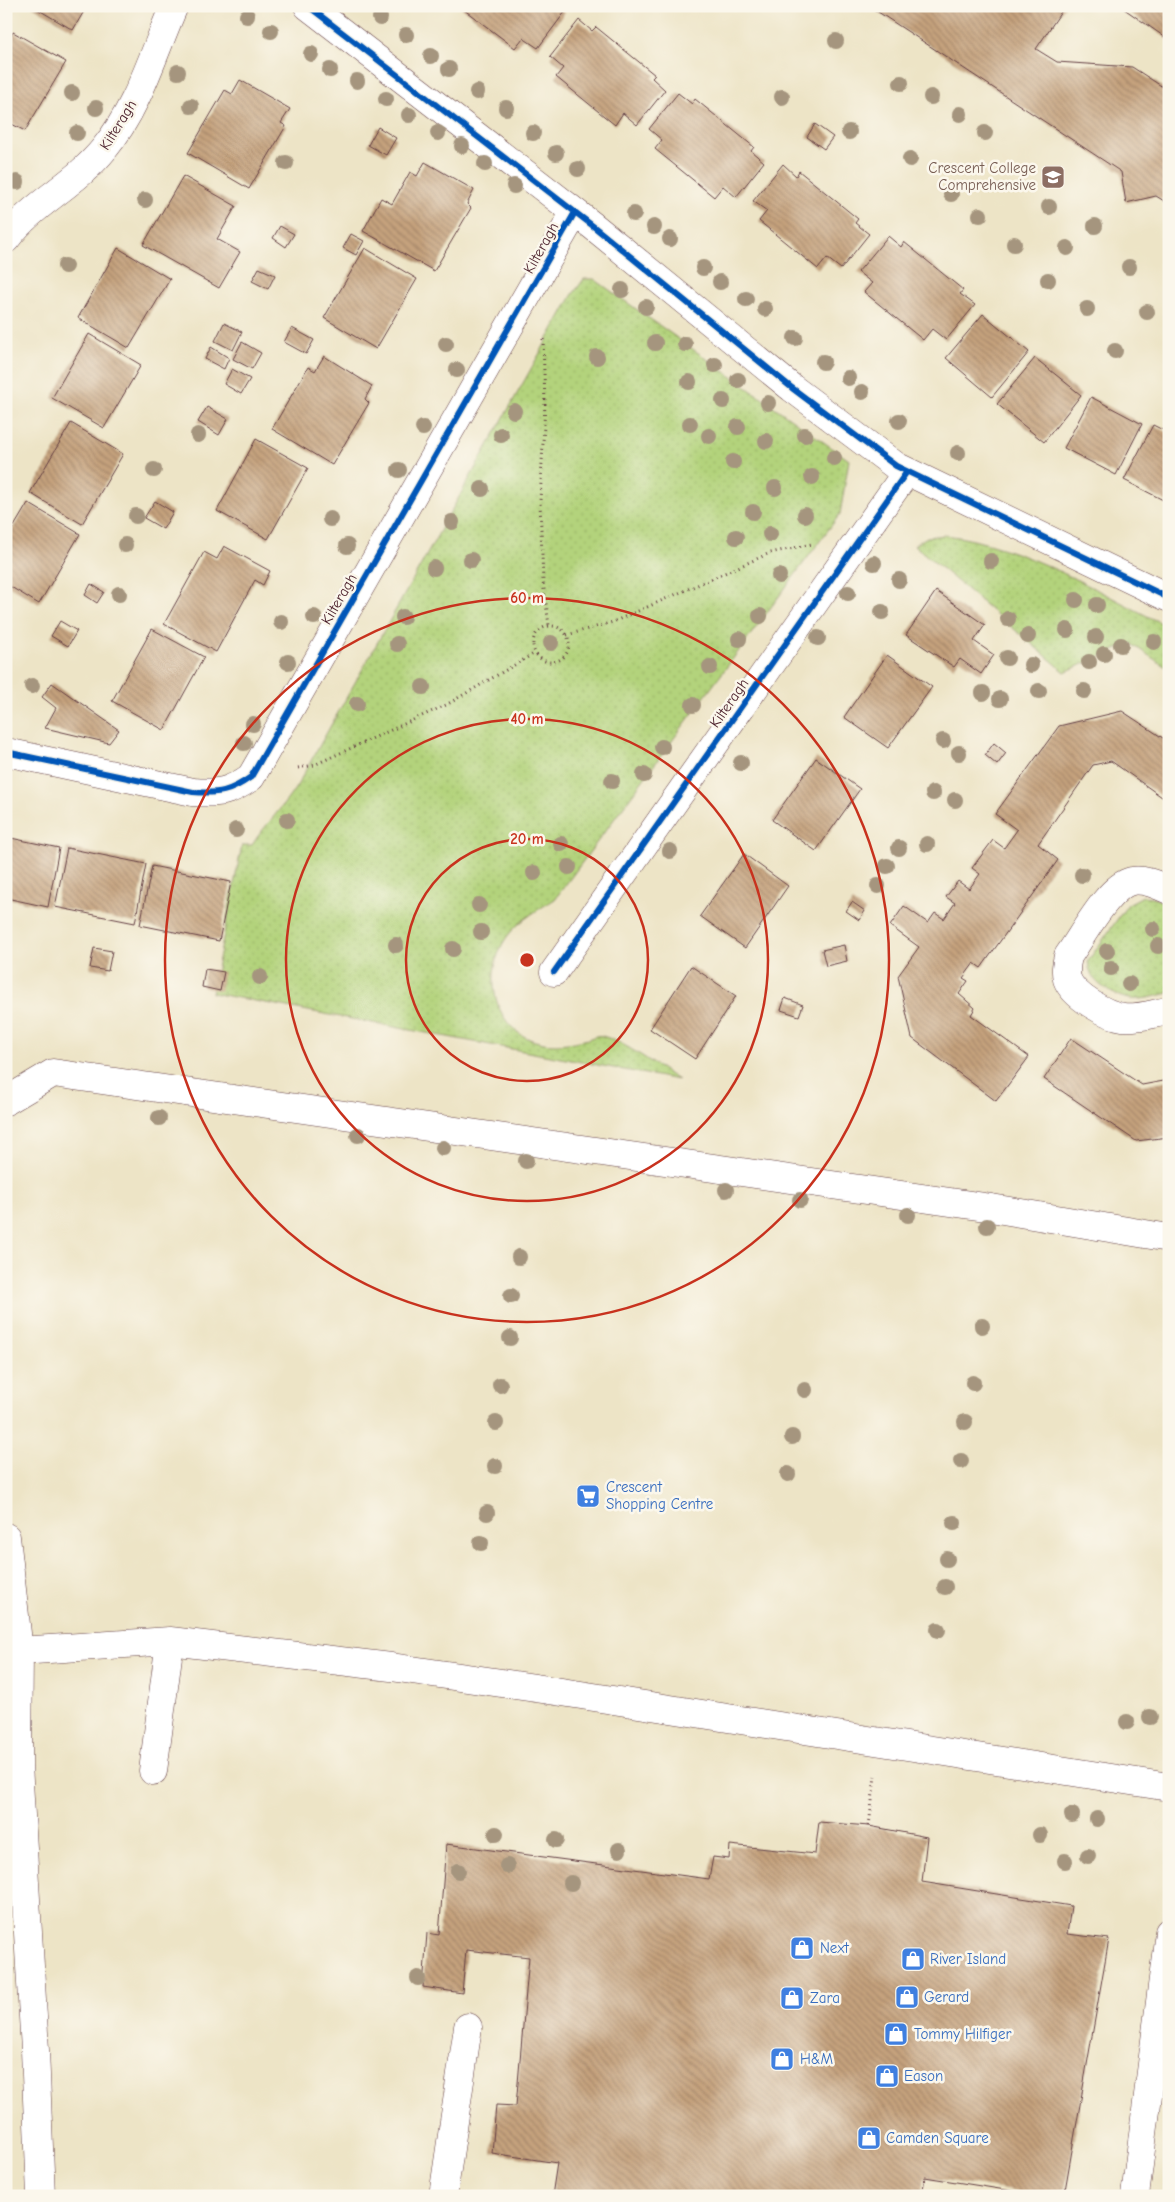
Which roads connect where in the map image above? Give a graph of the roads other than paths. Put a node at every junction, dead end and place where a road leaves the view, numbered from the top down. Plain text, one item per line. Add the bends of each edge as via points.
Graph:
1 (174, 6) edge
2 (308, 6) edge
3 (574, 214) junction
4 (6, 239) edge
5 (906, 472) junction
6 (1169, 598) edge
7 (6, 752) edge
8 (1169, 890) edge
9 (554, 972) dead end
10 (1169, 1010) edge
11 (6, 1100) edge
12 (1169, 1238) edge
13 (6, 1536) edge
14 (170, 1641) junction
15 (19, 1651) junction
16 (154, 1772) dead end
17 (1169, 1787) edge
18 (1169, 1932) edge
19 (468, 2027) dead end
20 (41, 2196) edge
21 (443, 2196) edge
22 (1135, 2196) edge

1 - 4 street, Kilteragh via 141,87 104,150 28,214
2 - 3 street, Kilteragh
3 - 5 street, Kilteragh via 792,388
3 - 7 street, Kilteragh via 251,777 234,789 214,794 193,792
5 - 6 street, Kilteragh
5 - 9 street, Kilteragh
8 - 10 street via 1146,881 1131,881 1117,888 1068,956 1065,970 1073,990 1107,1013 1137,1017
11 - 12 street via 53,1073 985,1207
13 - 15 street
14 - 15 street
14 - 16 street
14 - 17 street via 549,1690
15 - 20 street via 18,1765
18 - 22 street
19 - 21 street

